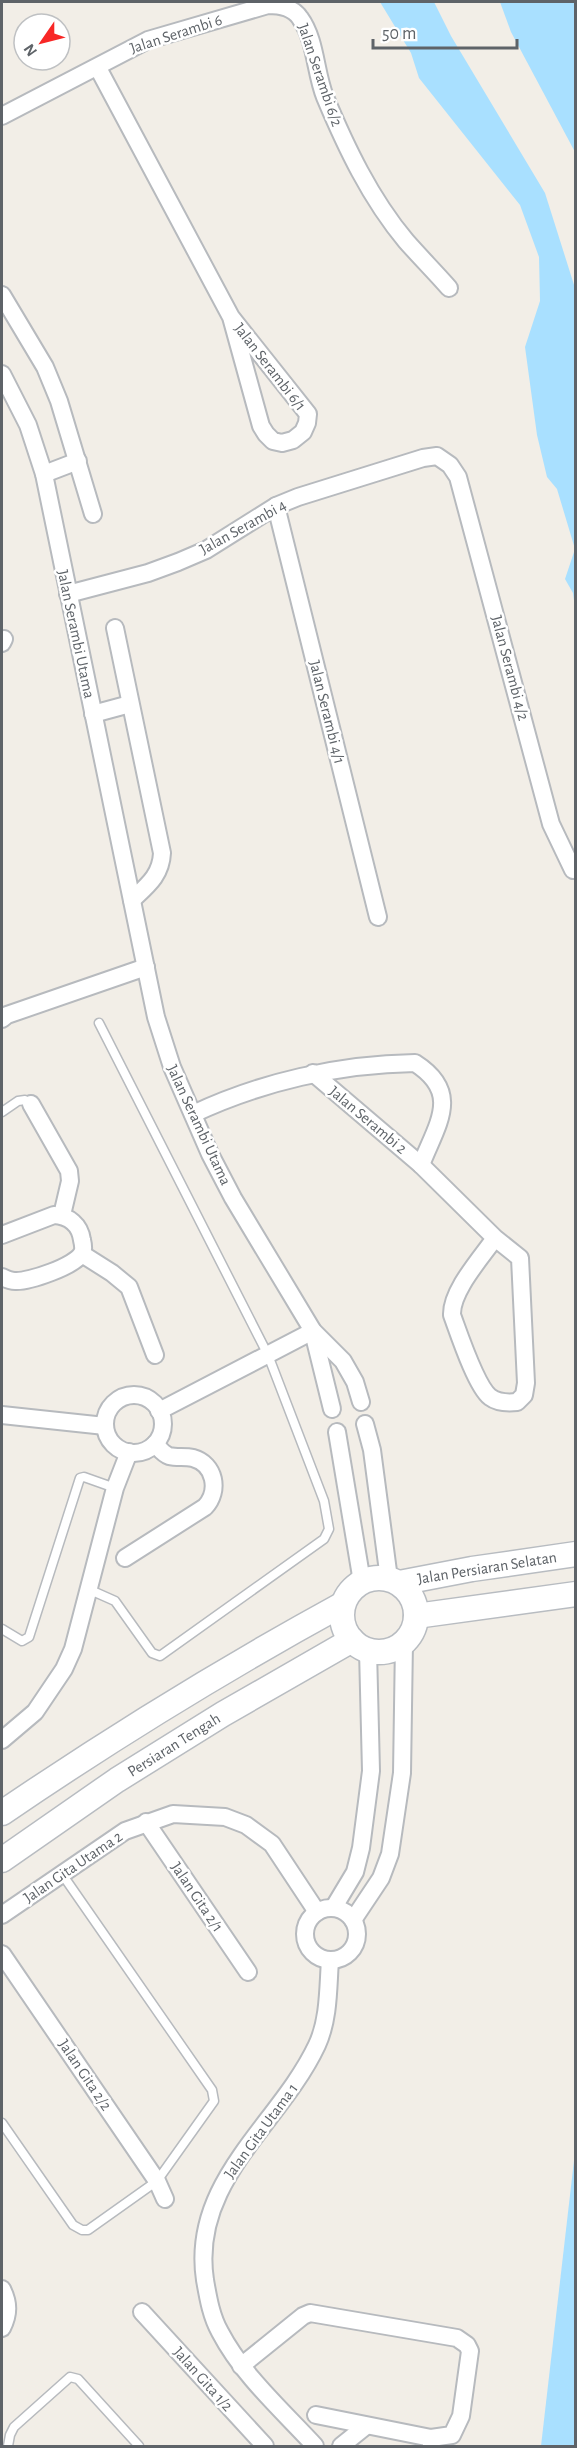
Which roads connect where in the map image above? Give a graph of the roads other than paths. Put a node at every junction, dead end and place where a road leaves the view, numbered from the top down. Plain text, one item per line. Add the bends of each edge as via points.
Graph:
1 (291, 9) joint
2 (98, 68) junction
3 (2, 116) edge
4 (449, 288) dead end
5 (2, 295) edge
6 (231, 317) junction
7 (3, 381) edge
8 (78, 461) junction
9 (450, 465) joint
10 (44, 474) junction
11 (276, 506) junction
12 (93, 514) dead end
13 (68, 594) junction
14 (115, 628) dead end
15 (130, 704) junction
16 (93, 714) junction
17 (573, 870) dead end
18 (132, 900) junction
19 (378, 917) dead end
20 (146, 967) junction
21 (3, 1012) edge
22 (99, 1023) dead end
23 (313, 1073) junction
24 (31, 1104) joint
25 (2, 1112) edge
26 (192, 1114) junction
27 (421, 1165) junction
28 (62, 1215) junction
29 (2, 1236) edge
30 (495, 1238) junction
31 (82, 1254) junction
32 (2, 1277) edge
33 (313, 1331) junction
34 (268, 1354) junction
35 (155, 1356) dead end
36 (361, 1402) dead end
37 (332, 1409) dead end
38 (159, 1411) junction
39 (2, 1415) edge
40 (365, 1424) dead end
41 (105, 1426) junction
42 (337, 1431) dead end
43 (155, 1443) junction
44 (129, 1452) junction
45 (115, 1488) junction
46 (576, 1554) edge
47 (125, 1558) dead end
48 (394, 1581) junction
49 (362, 1582) junction
50 (88, 1589) junction
51 (576, 1594) edge
52 (344, 1604) junction
53 (416, 1616) junction
54 (2, 1629) edge
55 (404, 1642) junction
56 (360, 1645) junction
57 (2, 1740) edge
58 (2, 1813) edge
59 (146, 1822) junction
60 (2, 1860) edge
61 (62, 1874) junction
62 (334, 1907) junction
63 (317, 1912) junction
64 (2, 1915) edge
65 (353, 1920) junction
66 (2, 1954) edge
67 (330, 1960) junction
68 (248, 1972) dead end
69 (2, 2122) edge
70 (157, 2181) junction
71 (165, 2199) dead end
72 (2, 2289) edge
73 (142, 2312) dead end
74 (4, 2322) edge
75 (241, 2366) junction
76 (316, 2415) dead end
77 (366, 2426) junction
78 (431, 2443) edge
79 (8, 2446) edge
80 (139, 2446) edge
81 (265, 2446) edge
82 (315, 2446) edge
83 (341, 2446) edge

1 - 2 street, Jalan Serambi 6 via 268,5 148,40
1 - 4 street, Jalan Serambi 6/2 via 306,29 323,93 359,171 405,240
2 - 3 street, Jalan Serambi 6
2 - 6 street, Jalan Serambi 6/1
5 - 8 street via 45,367
6 - 6 street, Jalan Serambi 6/1 via 261,426 273,441 293,440 303,432 308,414
7 - 10 street, Jalan Serambi Utama via 28,425
8 - 10 street
8 - 12 street
9 - 11 street, Jalan Serambi 4 via 437,456 423,458
9 - 17 street, Jalan Serambi 4/2 via 464,494 551,824
10 - 13 street, Jalan Serambi Utama
11 - 13 street, Jalan Serambi 4 via 206,550 148,573
11 - 19 street, Jalan Serambi 4/1
13 - 16 street, Jalan Serambi Utama
14 - 15 street
15 - 16 street
15 - 18 street via 162,853 156,877
16 - 18 street, Jalan Serambi Utama
18 - 20 street, Jalan Serambi Utama
20 - 21 street
20 - 26 street, Jalan Serambi Utama via 156,1017
22 - 34 lane
23 - 26 street, Jalan Serambi 2 via 226,1098
23 - 27 street, Jalan Serambi 2
23 - 27 street, Jalan Serambi 2 via 405,1063 423,1068 444,1101
24 - 25 lane via 18,1101
24 - 28 street via 69,1171
26 - 33 street, Jalan Serambi Utama via 233,1198
27 - 30 street
28 - 29 street
28 - 31 street via 81,1230
30 - 30 street via 520,1258 523,1273 526,1383 524,1395 517,1402 506,1404 489,1397 452,1315 452,1305 464,1282
31 - 32 street via 69,1265 27,1280
31 - 35 street via 129,1287
33 - 34 street
33 - 36 street, Jalan Serambi Utama via 343,1361
33 - 37 street, Jalan Serambi Utama
34 - 38 street
34 - 50 lane via 324,1501 329,1529 326,1536 160,1656 152,1653 115,1601
38 - 41 street via 143,1396 124,1397 110,1408
38 - 43 street via 162,1426
39 - 41 street
40 - 48 street
41 - 44 street via 112,1443
42 - 49 street
43 - 44 street via 138,1453
43 - 47 street via 169,1456 201,1461 212,1475 213,1496 205,1507
44 - 45 street
45 - 50 street
45 - 54 lane via 80,1478 29,1637 22,1641
46 - 48 street, Jalan Persiaran Selatan
48 - 49 street, Jalan Persiaran Selatan via 380,1577
48 - 53 street, Jalan Persiaran Selatan via 412,1597
49 - 52 street
50 - 57 street via 64,1670 36,1712
51 - 53 street
52 - 56 street via 343,1623
52 - 58 street via 195,1688
53 - 55 street
55 - 56 street via 387,1651
55 - 65 street via 402,1773 390,1854 381,1878
56 - 60 street, Persiaran Tengah via 223,1714 117,1780
56 - 62 street via 370,1771 362,1848 355,1872
59 - 61 street, Jalan Gita Utama 2 via 125,1831
59 - 63 street, Jalan Gita Utama 2 via 173,1814 225,1817 246,1825 272,1844
59 - 68 street, Jalan Gita 2/1
61 - 64 street, Jalan Gita Utama 2
61 - 70 lane via 214,2095 212,2107
62 - 63 street
62 - 65 street
63 - 67 street via 307,1924 306,1941 315,1954
65 - 67 street via 357,1935 352,1951
66 - 70 street, Jalan Gita 2/2
67 - 75 street, Jalan Gita Utama 1 via 326,2017 318,2043 301,2074 242,2152 219,2190 207,2225 202,2257 211,2310
69 - 70 lane via 73,2225 82,2230 93,2228
70 - 71 street, Jalan Gita 2/2
72 - 74 street via 8,2304
73 - 81 street, Jalan Gita 1/2
75 - 78 street via 310,2313 457,2338 470,2351 461,2416 452,2435
75 - 82 street, Jalan Gita Utama 1
76 - 77 street
77 - 78 street
77 - 83 street
79 - 80 lane via 14,2427 66,2379 74,2377

